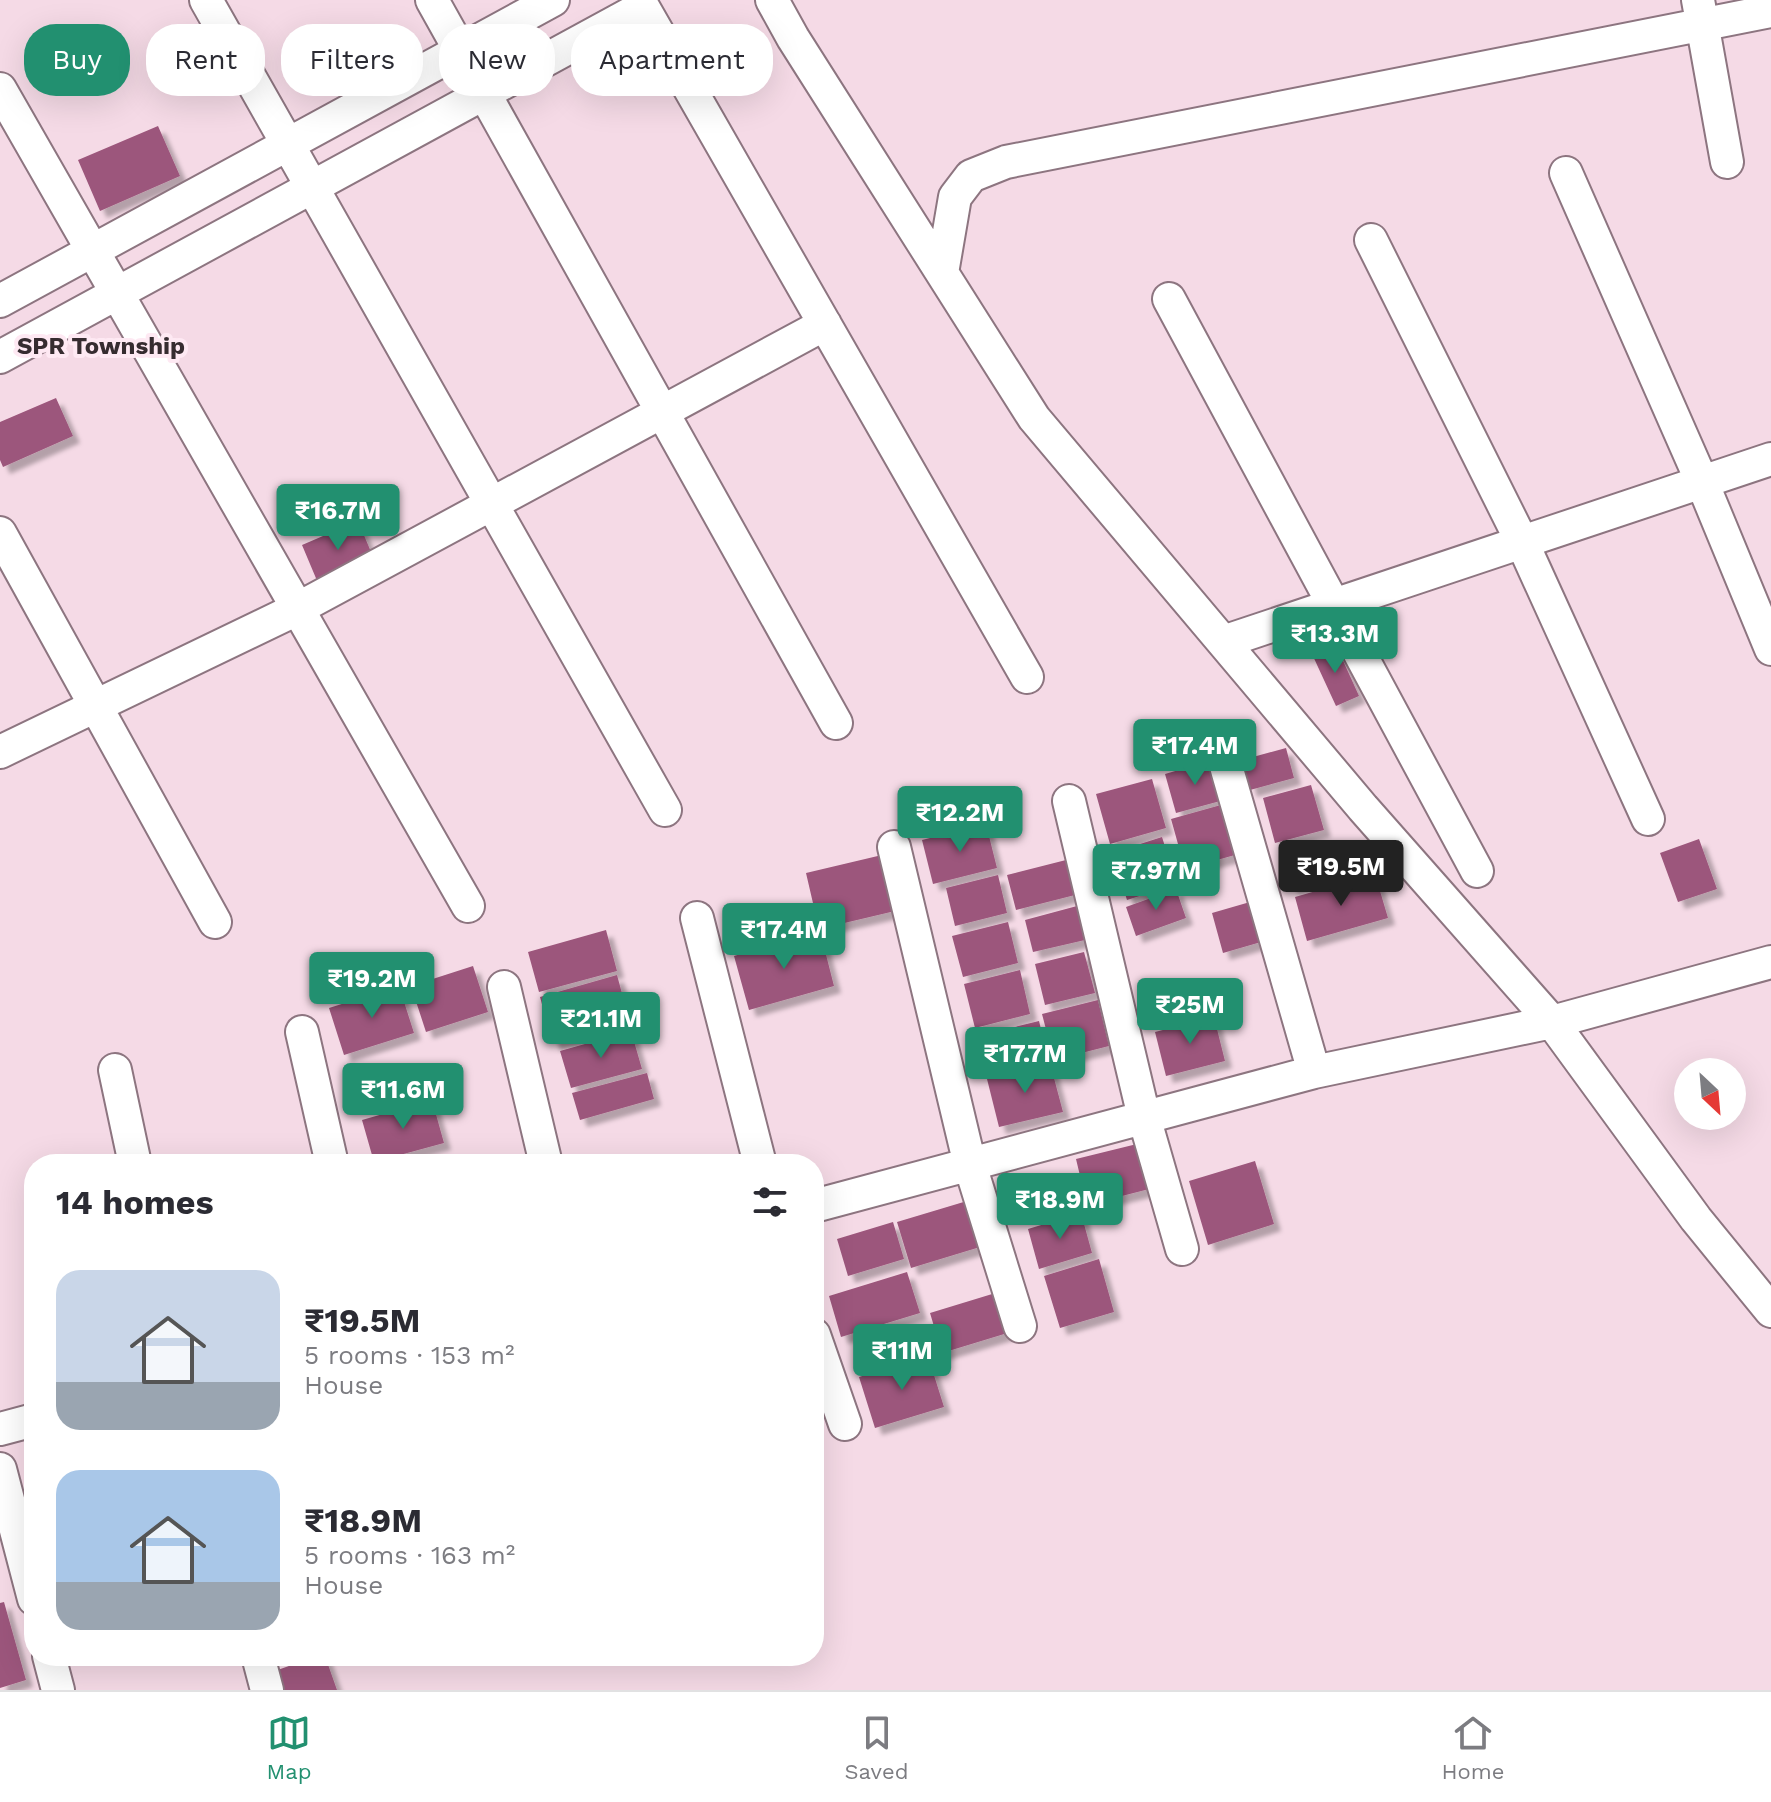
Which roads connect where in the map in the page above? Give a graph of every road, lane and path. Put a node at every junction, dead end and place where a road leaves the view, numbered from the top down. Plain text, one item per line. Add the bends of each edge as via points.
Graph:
1 (206, 0) edge
2 (432, 0) edge
3 (553, 0) edge
4 (772, 0) edge
5 (641, 4) edge
6 (1771, 11) edge
7 (1701, 12) edge
8 (446, 24) edge
9 (509, 24) edge
10 (555, 53) edge
11 (439, 62) edge
12 (0, 89) edge
13 (480, 96) edge
14 (487, 96) edge
15 (287, 145) junction
16 (1727, 162) dead end
17 (1566, 173) dead end
18 (312, 188) junction
19 (1371, 240) dead end
20 (92, 252) junction
21 (942, 273) junction
22 (117, 294) junction
23 (1169, 299) dead end
24 (0, 301) edge
25 (825, 324) junction
26 (0, 357) edge
27 (662, 410) junction
28 (1771, 459) edge
29 (1702, 482) junction
30 (491, 504) junction
31 (0, 533) edge
32 (1522, 542) junction
33 (1334, 605) junction
34 (297, 609) junction
35 (1223, 642) junction
36 (1771, 649) edge
37 (1027, 677) dead end
38 (96, 707) junction
39 (836, 723) dead end
40 (0, 752) edge
41 (1224, 759) dead end
42 (1069, 801) dead end
43 (665, 810) dead end
44 (1648, 819) dead end
45 (894, 847) dead end
46 (1477, 871) dead end
47 (468, 906) dead end
48 (697, 918) dead end
49 (215, 922) dead end
50 (1771, 962) edge
51 (504, 987) dead end
52 (1552, 1022) junction
53 (302, 1032) dead end
54 (115, 1070) dead end
55 (1314, 1072) junction
56 (1144, 1117) junction
57 (133, 1154) edge
58 (330, 1154) edge
59 (544, 1154) edge
60 (757, 1154) edge
61 (970, 1165) junction
62 (824, 1203) edge
63 (1182, 1249) dead end
64 (1771, 1311) edge
65 (1020, 1326) dead end
66 (824, 1364) edge
67 (24, 1423) edge
68 (845, 1424) dead end
69 (0, 1429) edge
70 (0, 1469) edge
71 (24, 1561) edge
72 (52, 1666) edge
73 (261, 1666) edge
74 (58, 1690) edge
75 (267, 1690) edge

1 - 15 street
2 - 8 street
3 - 9 street
4 - 21 street
5 - 10 street
5 - 25 street
6 - 7 street
7 - 16 street
7 - 21 street via 1006,162 971,176 955,197
11 - 15 street
12 - 20 street
13 - 18 street
14 - 27 street
15 - 18 street
15 - 20 street
17 - 29 street
18 - 22 street
18 - 30 street
19 - 32 street
20 - 22 street
20 - 24 street
21 - 35 street via 1034,418
22 - 26 street
22 - 34 street
23 - 33 street
25 - 27 street
25 - 37 street
27 - 30 street
27 - 39 street
28 - 29 street
29 - 32 street
29 - 36 street
30 - 34 street
30 - 43 street
31 - 38 street
32 - 33 street
32 - 44 street
33 - 35 street
33 - 46 street
34 - 38 street
34 - 47 street
35 - 52 street
38 - 40 street
38 - 49 street
41 - 55 street
42 - 56 street
45 - 61 street
48 - 60 street
50 - 52 street
51 - 59 street
52 - 55 street
52 - 64 street via 1696,1219
53 - 58 street
54 - 57 street
55 - 56 street
56 - 61 street
56 - 63 street
61 - 62 street
61 - 65 street
66 - 68 street
67 - 69 street
70 - 71 street
72 - 74 street
73 - 75 street

